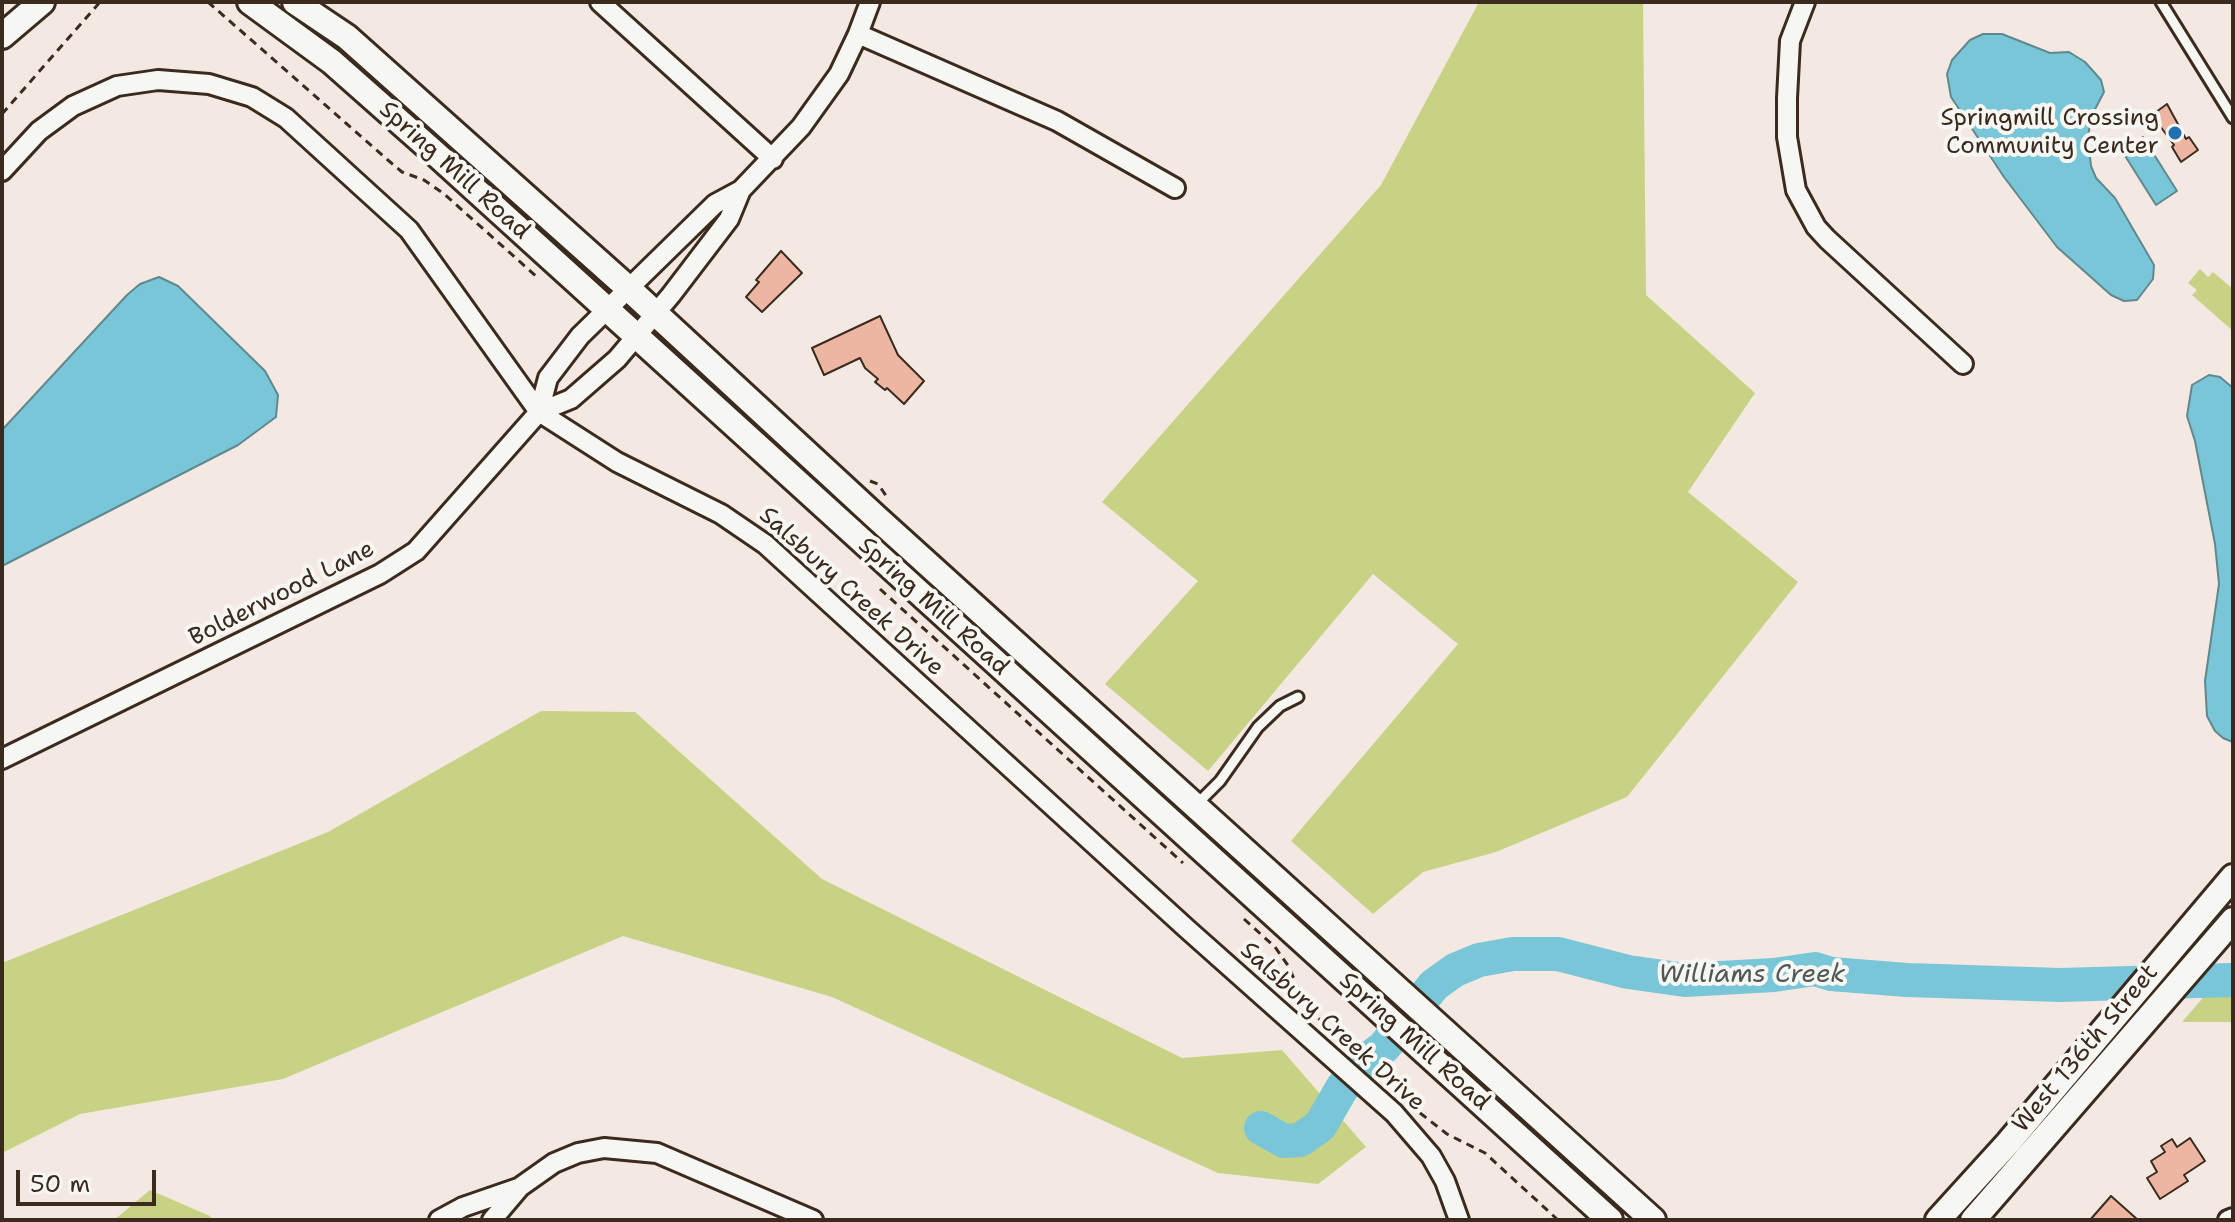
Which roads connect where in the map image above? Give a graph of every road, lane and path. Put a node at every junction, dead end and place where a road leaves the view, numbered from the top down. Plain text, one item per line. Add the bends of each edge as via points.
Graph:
1 (42, 2) edge
2 (100, 2) edge
3 (208, 2) edge
4 (250, 2) edge
5 (295, 2) edge
6 (600, 2) edge
7 (870, 2) edge
8 (1805, 2) edge
9 (2161, 2) edge
10 (858, 34) junction
11 (2, 36) edge
12 (2, 114) edge
13 (2233, 118) edge
14 (773, 159) junction
15 (2, 171) edge
16 (1175, 188) dead end
17 (741, 190) junction
18 (545, 283) dead end
19 (618, 298) junction
20 (645, 325) junction
21 (1963, 364) dead end
22 (539, 412) junction
23 (874, 580) dead end
24 (1298, 697) dead end
25 (2, 759) edge
26 (1195, 806) junction
27 (1188, 868) dead end
28 (2233, 877) edge
29 (1244, 919) dead end
30 (2233, 920) edge
31 (1328, 1029) dead end
32 (1421, 1114) dead end
33 (520, 1187) junction
34 (439, 1220) edge
35 (492, 1220) edge
36 (813, 1220) edge
37 (1459, 1220) edge
38 (1558, 1220) edge
39 (1610, 1220) edge
40 (1653, 1220) edge
41 (1938, 1220) edge
42 (1973, 1220) edge

1 - 11 street
2 - 12 path
3 - 18 path via 402,172 443,193
4 - 19 street, Spring Mill Road via 332,62
5 - 19 street, Spring Mill Road via 347,37
6 - 14 street
7 - 10 street
8 - 21 street via 1790,41 1787,98 1796,190 1827,239
9 - 13 lane
10 - 14 street via 822,99
10 - 16 street via 1057,121
14 - 17 street
15 - 22 street, Salsbury Creek Drive via 39,131 73,106 117,86 158,80 209,84 252,97 286,118 409,230
17 - 19 street, Bolderwood Lane via 715,204
17 - 20 street, Bolderwood Lane via 729,219
19 - 20 street, Spring Mill Road
19 - 22 street, Bolderwood Lane via 548,378
20 - 22 street, Bolderwood Lane via 617,359 571,399
20 - 26 street, Spring Mill Road
20 - 39 street, Spring Mill Road
22 - 25 street, Bolderwood Lane via 416,551 380,574
22 - 37 street, Salsbury Creek Drive via 765,544 1363,1083 1431,1156
23 - 27 path
24 - 26 lane via 1258,727
26 - 40 street, Spring Mill Road
28 - 41 street, West 136th Street
29 - 31 path via 1275,947 1301,996
30 - 42 street, West 136th Street
32 - 38 path via 1485,1153
33 - 34 street
33 - 35 street
33 - 36 street via 578,1153 629,1149 657,1153

